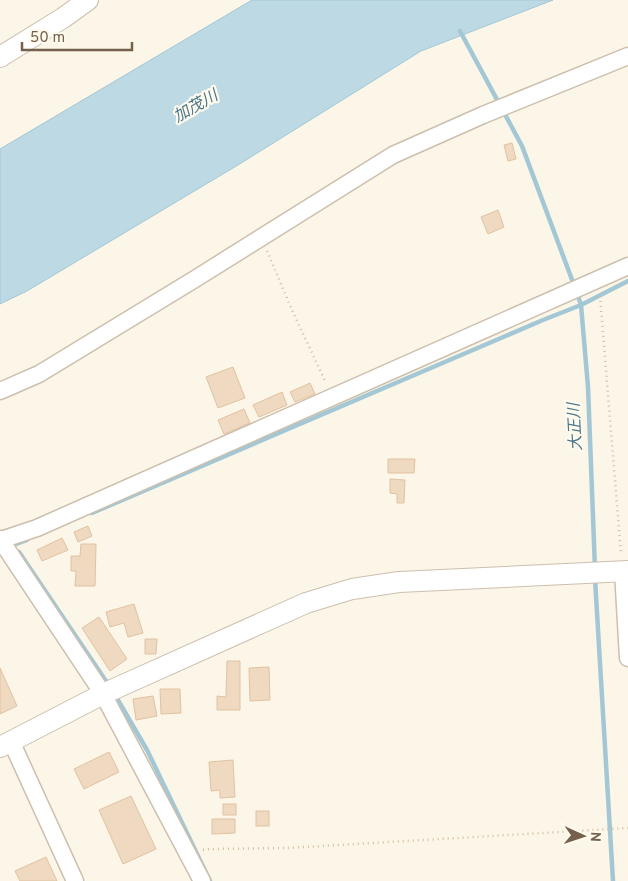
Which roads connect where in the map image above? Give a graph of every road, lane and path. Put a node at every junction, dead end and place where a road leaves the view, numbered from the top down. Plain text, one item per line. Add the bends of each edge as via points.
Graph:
1 (88, 0) edge
2 (628, 56) edge
3 (0, 57) edge
4 (262, 238) junction
5 (628, 266) edge
6 (599, 279) junction
7 (0, 391) edge
8 (333, 397) junction
9 (0, 540) edge
10 (5, 560) edge
11 (625, 571) edge
12 (628, 658) edge
13 (103, 694) junction
14 (6, 744) edge
15 (628, 828) edge
16 (187, 854) junction
17 (75, 881) edge
18 (202, 881) edge

1 - 3 street
2 - 4 street via 483,114 393,155
4 - 7 street via 39,374
4 - 8 path
5 - 6 street
6 - 8 street
6 - 11 path
8 - 9 street via 46,524
9 - 10 street
10 - 13 street
11 - 12 street
11 - 13 street via 399,582 352,590 306,603
13 - 14 street
13 - 16 street
14 - 17 street
15 - 16 path via 286,848 210,849
16 - 18 street

